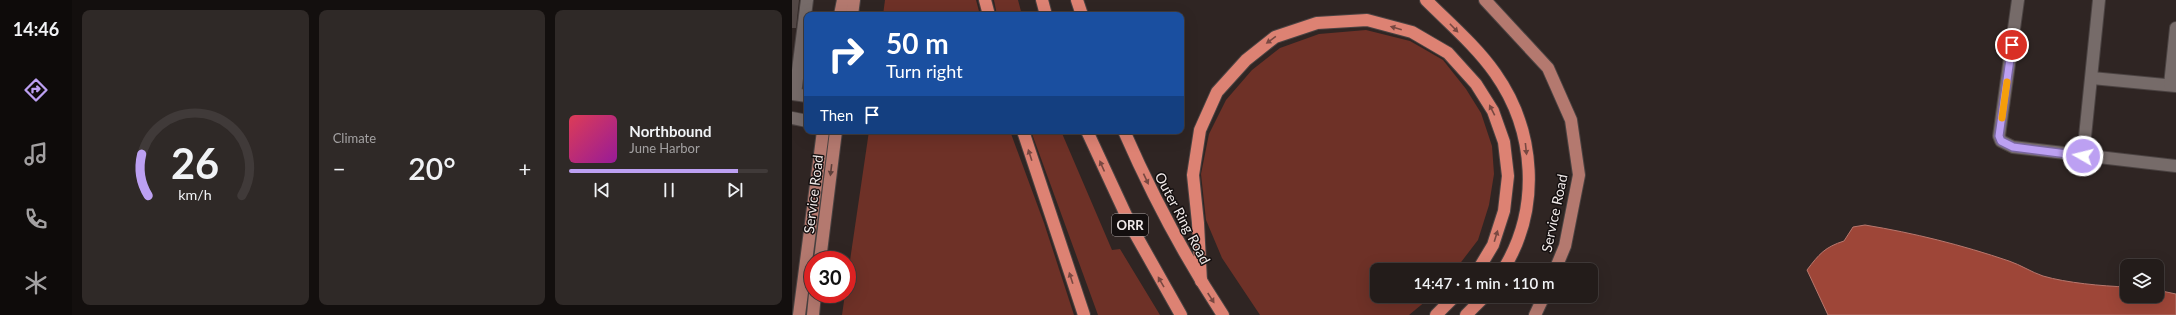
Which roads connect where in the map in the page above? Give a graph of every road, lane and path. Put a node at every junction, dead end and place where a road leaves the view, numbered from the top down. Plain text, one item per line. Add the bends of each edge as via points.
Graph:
1 (807, 0) edge
2 (843, 0) edge
3 (854, 0) edge
4 (985, 0) edge
5 (1042, 0) edge
6 (1077, 0) edge
7 (1426, 0) edge
8 (1485, 0) edge
9 (2018, 0) edge
10 (2099, 0) edge
11 (806, 12) edge
12 (841, 12) edge
13 (852, 12) edge
14 (988, 12) edge
15 (1045, 12) edge
16 (1081, 12) edge
17 (2176, 28) edge
18 (804, 31) edge
19 (2092, 78) junction
20 (2173, 86) edge
21 (798, 94) edge
22 (792, 118) edge
23 (804, 120) edge
24 (823, 134) edge
25 (836, 134) edge
26 (1023, 134) edge
27 (1088, 134) edge
28 (1125, 134) edge
29 (2083, 156) junction
30 (2176, 166) edge
31 (821, 251) edge
32 (1482, 263) edge
33 (1507, 263) edge
34 (1558, 263) edge
35 (1201, 281) junction
36 (814, 303) edge
37 (1448, 303) edge
38 (1478, 303) edge
39 (1540, 303) edge
40 (799, 315) edge
41 (813, 315) edge
42 (1084, 315) edge
43 (1182, 315) edge
44 (1222, 315) edge
45 (1436, 315) edge
46 (1466, 315) edge
47 (1534, 315) edge

1 - 11 street
2 - 12 main road
3 - 13 main road
4 - 14 highway
5 - 15 highway
6 - 16 highway
7 -> 33 highway via 1494,72 1513,102 1525,137 1530,176 1525,216 1513,254
8 - 34 main road, Service Road via 1548,68 1571,120 1578,175 1565,246
9 - 29 street via 1999,136 2001,141 2013,147
10 - 19 street
17 - 20 street
18 - 21 street
19 - 20 street
19 - 29 street
22 - 23 street
24 - 40 main road, Service Road
25 -> 31 main road, Service Road
42 -> 26 highway
43 -> 27 highway, ORR via 1129,222
28 -> 35 highway, Outer Ring Road / ORR via 1162,213
29 - 30 street
32 -> 35 highway via 1493,245 1504,211 1508,176 1504,142 1494,111 1476,84 1448,53 1412,32 1367,20 1318,23 1275,37 1246,60 1217,92 1200,130 1193,175
35 -> 44 highway, Outer Ring Road / ORR
36 - 41 main road
37 - 45 highway
38 - 46 highway
39 - 47 main road

